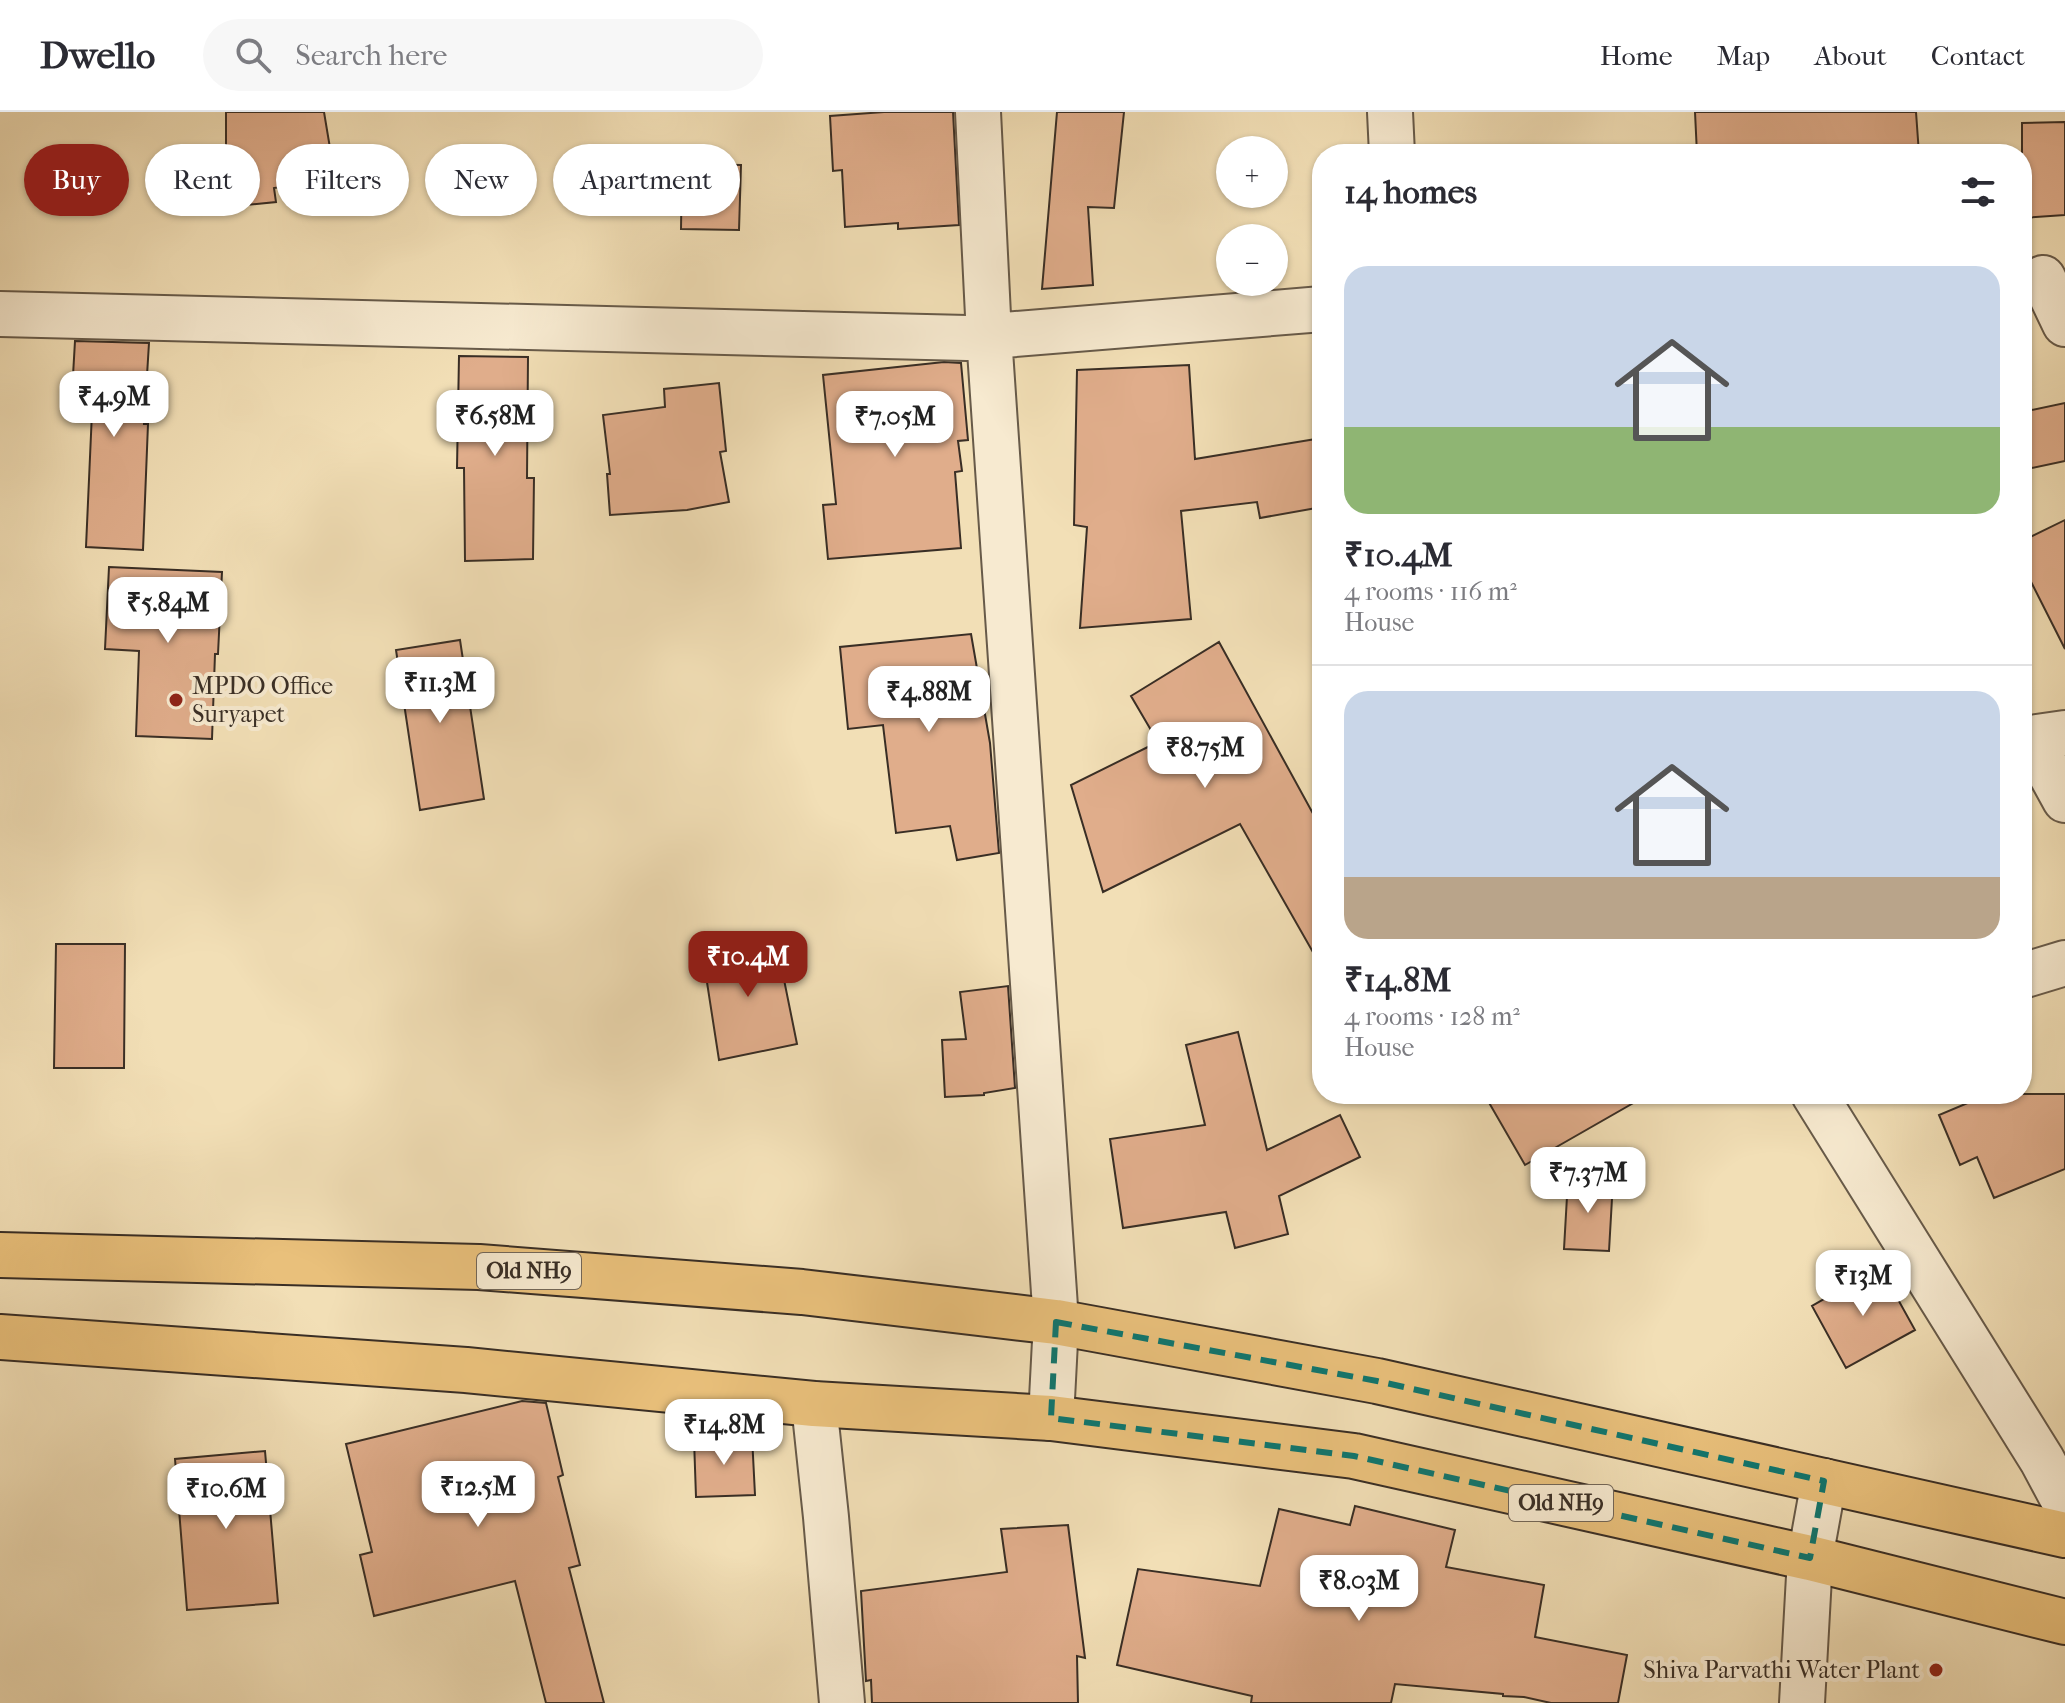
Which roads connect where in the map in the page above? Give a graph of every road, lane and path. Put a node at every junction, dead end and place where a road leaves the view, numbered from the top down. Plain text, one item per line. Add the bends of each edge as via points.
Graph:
1 (978, 112) edge
2 (1390, 112) edge
3 (1392, 144) edge
4 (2043, 278) edge
5 (1312, 310) edge
6 (0, 314) edge
7 (2065, 324) edge
8 (989, 336) junction
9 (2039, 732) edge
10 (2065, 800) edge
11 (2065, 963) edge
12 (2032, 973) edge
13 (1820, 1104) edge
14 (0, 1255) edge
15 (1056, 1322) junction
16 (0, 1337) edge
17 (814, 1404) junction
18 (1051, 1418) junction
19 (1824, 1481) junction
20 (2065, 1503) edge
21 (2065, 1535) edge
22 (1810, 1558) junction
23 (2065, 1622) edge
24 (842, 1703) edge
25 (1802, 1703) edge

1 - 8 street
2 - 3 street
4 - 7 street
5 - 8 street
6 - 8 street
8 - 15 street
9 - 10 street
11 - 12 street
13 - 20 street
14 - 15 main road, Old NH9 via 479,1267 802,1292
15 - 18 street
15 - 19 main road, Old NH9 via 1377,1381
16 - 17 main road, Old NH9 via 466,1370
17 - 18 main road, Old NH9
17 - 24 street
18 - 22 main road, Old NH9 via 1354,1456
19 - 21 main road, Old NH9
19 - 22 street
22 - 23 main road, Old NH9
22 - 25 street

